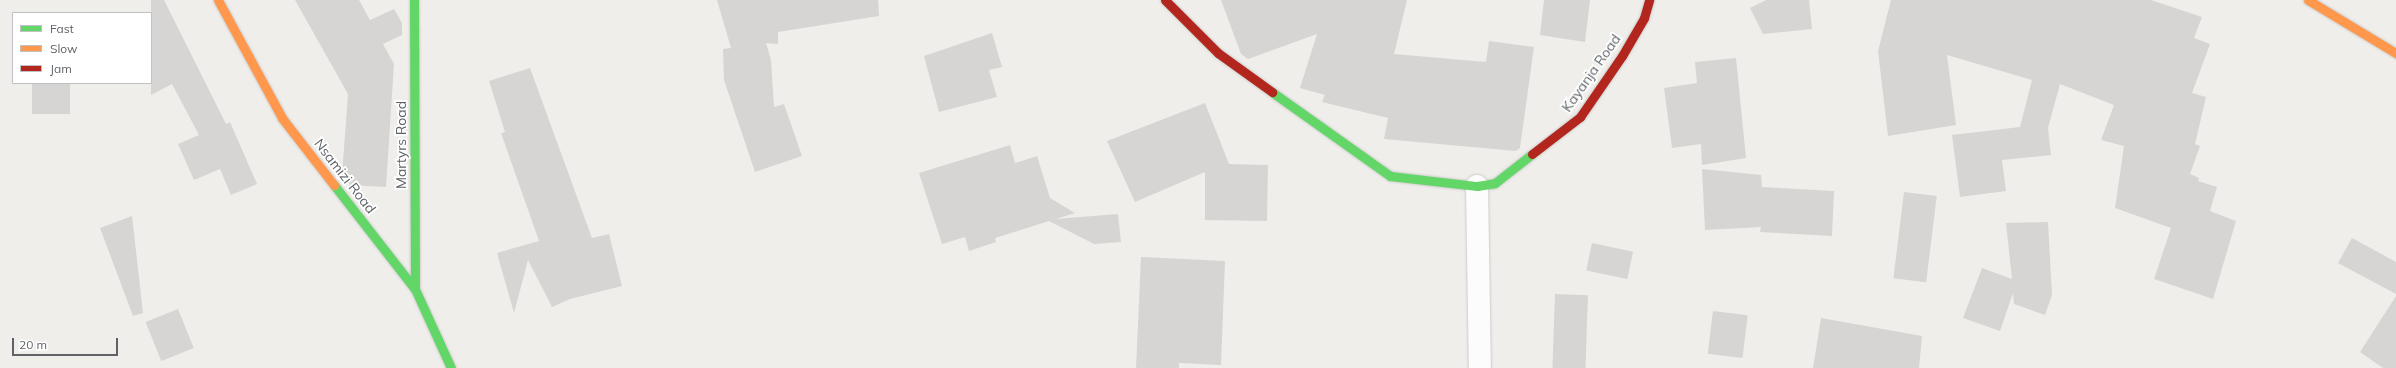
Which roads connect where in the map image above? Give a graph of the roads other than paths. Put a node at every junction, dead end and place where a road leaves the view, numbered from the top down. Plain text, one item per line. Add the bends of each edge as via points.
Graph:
1 (218, 0) edge
2 (414, 0) edge
3 (1165, 0) edge
4 (1649, 0) edge
5 (2308, 0) edge
6 (2396, 53) edge
7 (1477, 186) junction
8 (415, 289) junction
9 (451, 368) edge
10 (1480, 368) edge

1 - 8 street, Nsamizi Road via 282,118
2 - 8 street, Martyrs Road
3 - 7 street via 1218,53 1390,176
4 - 7 street, Kayanja Road via 1644,18 1622,56 1580,117 1495,182
5 - 6 street
7 - 10 street
8 - 9 street, Nsamizi Road

